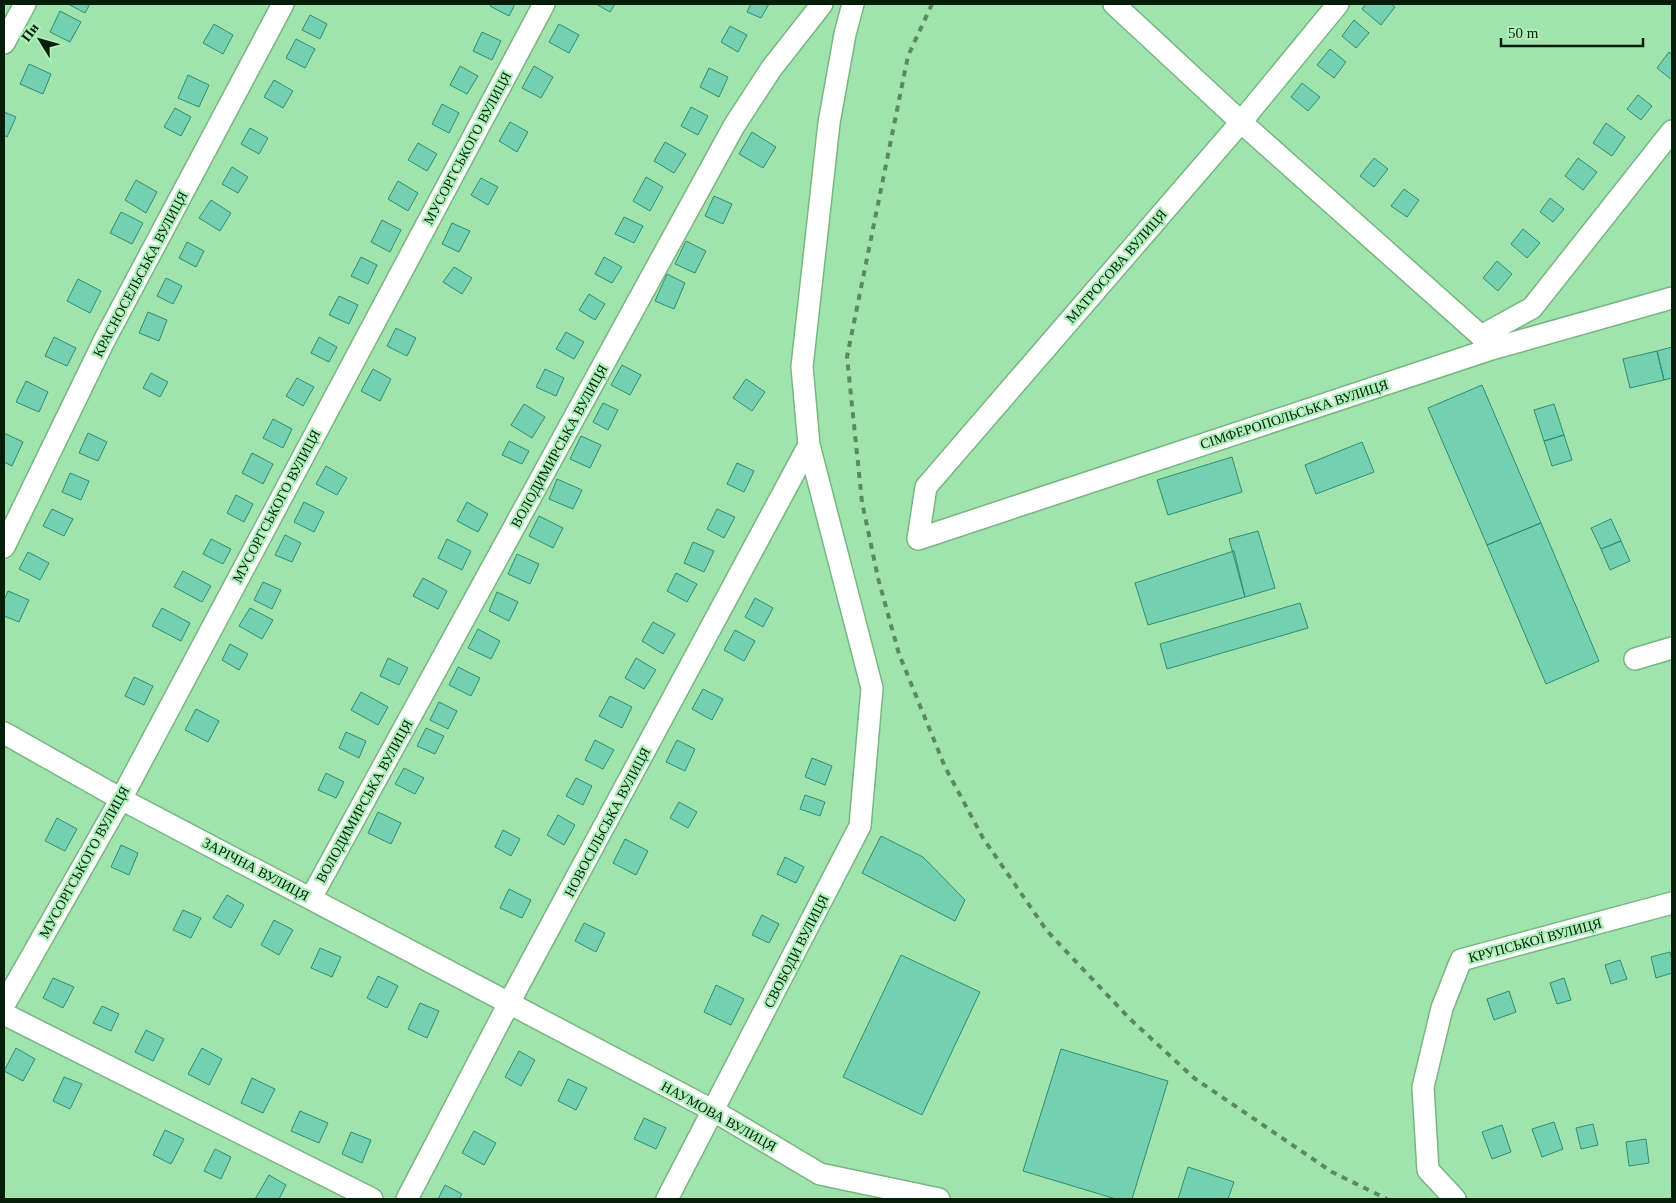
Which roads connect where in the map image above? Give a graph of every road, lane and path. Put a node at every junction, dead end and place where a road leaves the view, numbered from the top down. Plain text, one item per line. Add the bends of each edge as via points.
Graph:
1 (25, 4) edge
2 (283, 4) edge
3 (544, 4) edge
4 (822, 4) edge
5 (853, 4) edge
6 (1114, 4) edge
7 (1338, 4) edge
8 (4, 43) edge
9 (1241, 122) junction
10 (1672, 132) edge
11 (1672, 298) edge
12 (1484, 343) junction
13 (809, 446) junction
14 (918, 539) joint
15 (4, 547) edge
16 (1672, 648) edge
17 (1635, 659) dead end
18 (4, 733) edge
19 (121, 799) junction
20 (311, 898) junction
21 (1672, 903) edge
22 (509, 1003) junction
23 (4, 1005) edge
24 (4, 1014) edge
25 (714, 1111) junction
26 (887, 1194) edge
27 (372, 1199) edge
28 (407, 1199) edge
29 (667, 1199) edge
30 (939, 1199) edge
31 (1454, 1199) edge

1 - 8 street
2 - 15 street, КРАСНОСЕЛЬСЬКА ВУЛИЦЯ via 104,341
3 - 19 street, МУСОРГСЬКОГО ВУЛИЦЯ
4 - 20 street, ВОЛОДИМИРСЬКА ВУЛИЦЯ via 771,69 734,126
5 - 13 street, СВОБОДИ ВУЛИЦЯ via 829,123 808,296 802,367
6 - 9 street
7 - 9 street, МАТРОСОВА ВУЛИЦЯ
9 - 12 street
9 - 14 street, МАТРОСОВА ВУЛИЦЯ via 926,487
10 - 12 street via 1532,308
11 - 12 street, СІМФЕРОПОЛЬСЬКА ВУЛИЦЯ
12 - 14 street, СІМФЕРОПОЛЬСЬКА ВУЛИЦЯ
13 - 22 street, НОВОСІЛЬСЬКА ВУЛИЦЯ
13 - 25 street, СВОБОДИ ВУЛИЦЯ via 872,688 860,826
16 - 17 street
18 - 19 street, ЗАРІЧНА ВУЛИЦЯ
19 - 20 street, ЗАРІЧНА ВУЛИЦЯ
19 - 23 street, МУСОРГСЬКОГО ВУЛИЦЯ
20 - 22 street, ЗАРІЧНА ВУЛИЦЯ
21 - 31 street, КРУПСЬКОЇ ВУЛИЦЯ via 1461,960 1442,1008 1423,1087 1428,1170
22 - 25 street, НАУМОВА ВУЛИЦЯ
22 - 28 street, НОВОСІЛЬСЬКА ВУЛИЦЯ
24 - 27 street
25 - 26 street, НАУМОВА ВУЛИЦЯ via 820,1174
25 - 29 street, СВОБОДИ ВУЛИЦЯ
26 - 30 street, НАУМОВА ВУЛИЦЯ

